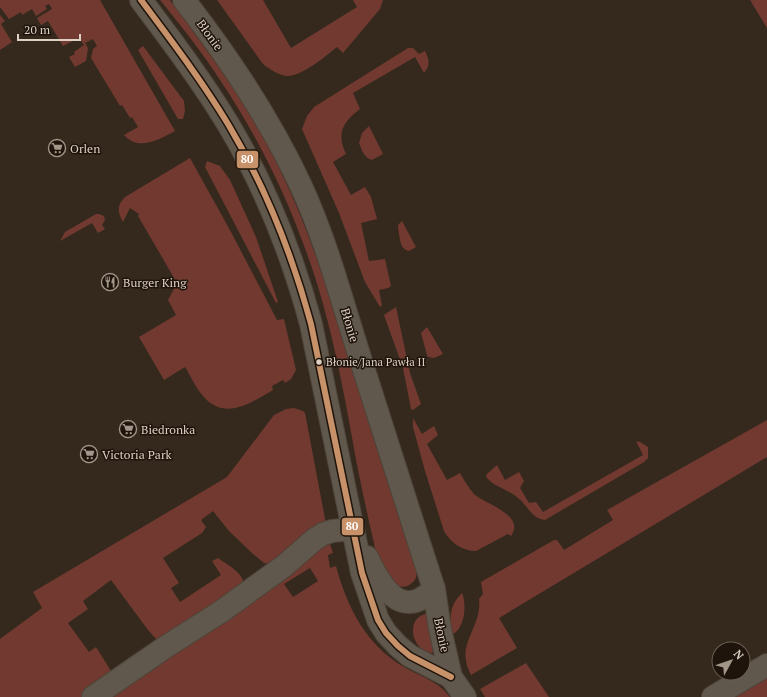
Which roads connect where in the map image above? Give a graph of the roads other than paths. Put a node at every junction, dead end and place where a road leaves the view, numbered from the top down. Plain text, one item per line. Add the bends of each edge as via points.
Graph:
1 (141, 0) edge
2 (184, 0) edge
3 (353, 529) junction
4 (434, 590) junction
5 (767, 665) edge
6 (451, 677) junction
7 (93, 697) edge
8 (464, 697) edge
9 (713, 697) edge

1 - 3 street, Błonie via 175,45 227,123 258,181 279,228 300,284 311,324
2 - 4 street, Błonie via 247,88 302,187 327,249
3 - 4 street via 378,578 396,598 409,602 422,598
3 - 6 street, Błonie via 362,573 378,620 386,633 410,656
3 - 7 street via 332,531 314,539 284,566 222,611
4 - 6 street, Błonie
5 - 9 street
6 - 8 street, Błonie

